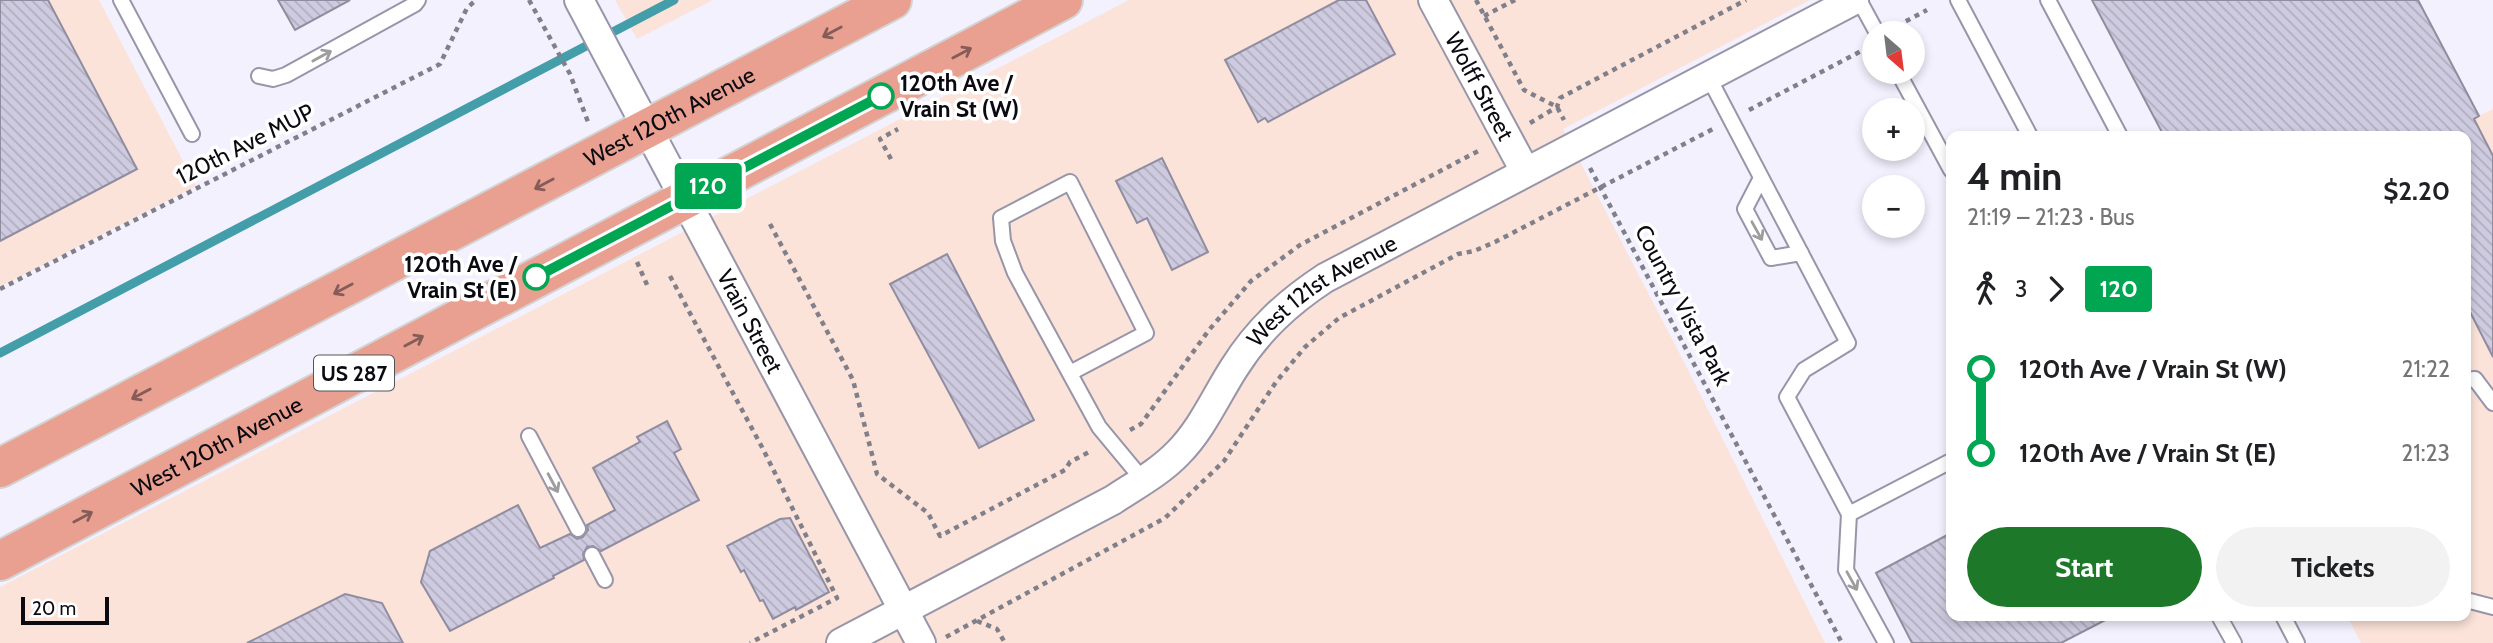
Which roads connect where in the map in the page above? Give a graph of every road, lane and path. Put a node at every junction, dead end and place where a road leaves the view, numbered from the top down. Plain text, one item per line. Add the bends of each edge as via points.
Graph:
1 (121, 0) edge
2 (418, 0) edge
3 (476, 0) edge
4 (529, 0) edge
5 (892, 0) edge
6 (1063, 0) edge
7 (1433, 0) edge
8 (1476, 0) edge
9 (1515, 0) edge
10 (1746, 0) edge
11 (1857, 0) edge
12 (1958, 0) edge
13 (2048, 0) edge
14 (581, 4) edge
15 (1927, 10) dead end
16 (1484, 16) junction
17 (1870, 21) edge
18 (1907, 21) edge
19 (1862, 50) edge
20 (570, 74) dead end
21 (259, 76) dead end
22 (1707, 76) junction
23 (1904, 84) edge
24 (1556, 107) junction
25 (1730, 120) junction
26 (648, 129) junction
27 (898, 129) dead end
28 (2027, 131) edge
29 (2117, 131) edge
30 (192, 134) dead end
31 (1507, 136) junction
32 (1578, 144) junction
33 (891, 159) dead end
34 (1946, 161) edge
35 (1525, 171) junction
36 (1761, 178) junction
37 (1601, 187) junction
38 (685, 198) junction
39 (770, 224) dead end
40 (1801, 253) junction
41 (670, 276) dead end
42 (0, 289) edge
43 (1070, 373) junction
44 (2471, 379) edge
45 (2493, 403) edge
46 (528, 436) dead end
47 (1110, 440) junction
48 (1946, 464) edge
49 (0, 468) edge
50 (1143, 480) junction
51 (1849, 514) junction
52 (578, 530) dead end
53 (592, 555) dead end
54 (0, 561) edge
55 (605, 580) dead end
56 (2471, 601) edge
57 (2493, 607) edge
58 (903, 610) junction
59 (976, 621) junction
60 (2222, 621) edge
61 (2286, 621) edge
62 (750, 643) edge
63 (841, 643) edge
64 (921, 643) edge
65 (935, 643) edge
66 (1005, 643) edge
67 (1842, 643) edge
68 (1886, 643) edge
69 (2234, 643) edge
70 (2297, 643) edge

1 - 30 lane
21 -> 2 lane via 286,75
3 - 42 path, 120th Ave MUP via 467,8 440,65
4 - 20 path
5 -> 26 main road, West 120th Avenue
38 -> 6 main road, West 120th Avenue / US 287
7 - 31 street, Wolff Street
8 - 16 path
9 - 16 path
10 - 24 path via 1560,98
11 - 17 lane
11 - 22 street, West 121st Avenue
12 - 28 lane
13 - 29 lane
14 - 26 street, Vrain Street
15 - 18 path
16 - 24 path via 1524,90
19 - 25 path
22 - 25 lane
22 - 32 street, West 121st Avenue
23 - 34 lane
24 - 31 path
24 - 32 path, Country Vista Park
25 - 36 lane
25 - 37 path
26 - 38 street, Vrain Street
26 -> 49 main road, West 120th Avenue
27 - 33 path via 880,139
31 - 35 street, Wolff Street
31 - 47 path via 1300,245 1251,281 1141,424
32 - 35 street, West 121st Avenue
32 - 37 path, Country Vista Park
35 - 50 street, West 121st Avenue via 1334,273 1290,302 1253,341 1194,434
36 - 40 lane
36 -> 40 lane via 1745,209 1771,258
37 - 59 path via 1495,242 1458,254 1339,318 1305,347 1276,382 1224,461 1165,517
37 - 67 path, Country Vista Park
54 -> 38 main road, West 120th Avenue / US 287
38 - 58 street, Vrain Street
39 - 47 path via 853,380 877,474 928,513 940,536 1065,470 1070,462
40 - 51 lane via 1848,343 1804,370 1787,397
41 - 62 path via 837,598
43 - 43 lane via 1015,273 1003,241 1001,218 1070,182 1146,333
43 - 47 lane
44 - 45 lane
46 -> 52 lane
47 - 50 lane
48 - 51 lane
50 - 58 street, West 121st Avenue
51 -> 68 lane via 1846,570
53 - 55 lane
56 - 57 lane
58 - 63 street, West 121st Avenue
58 - 64 street, Vrain Street
59 - 65 path
59 - 66 path via 998,629
60 - 69 lane
61 - 70 lane

